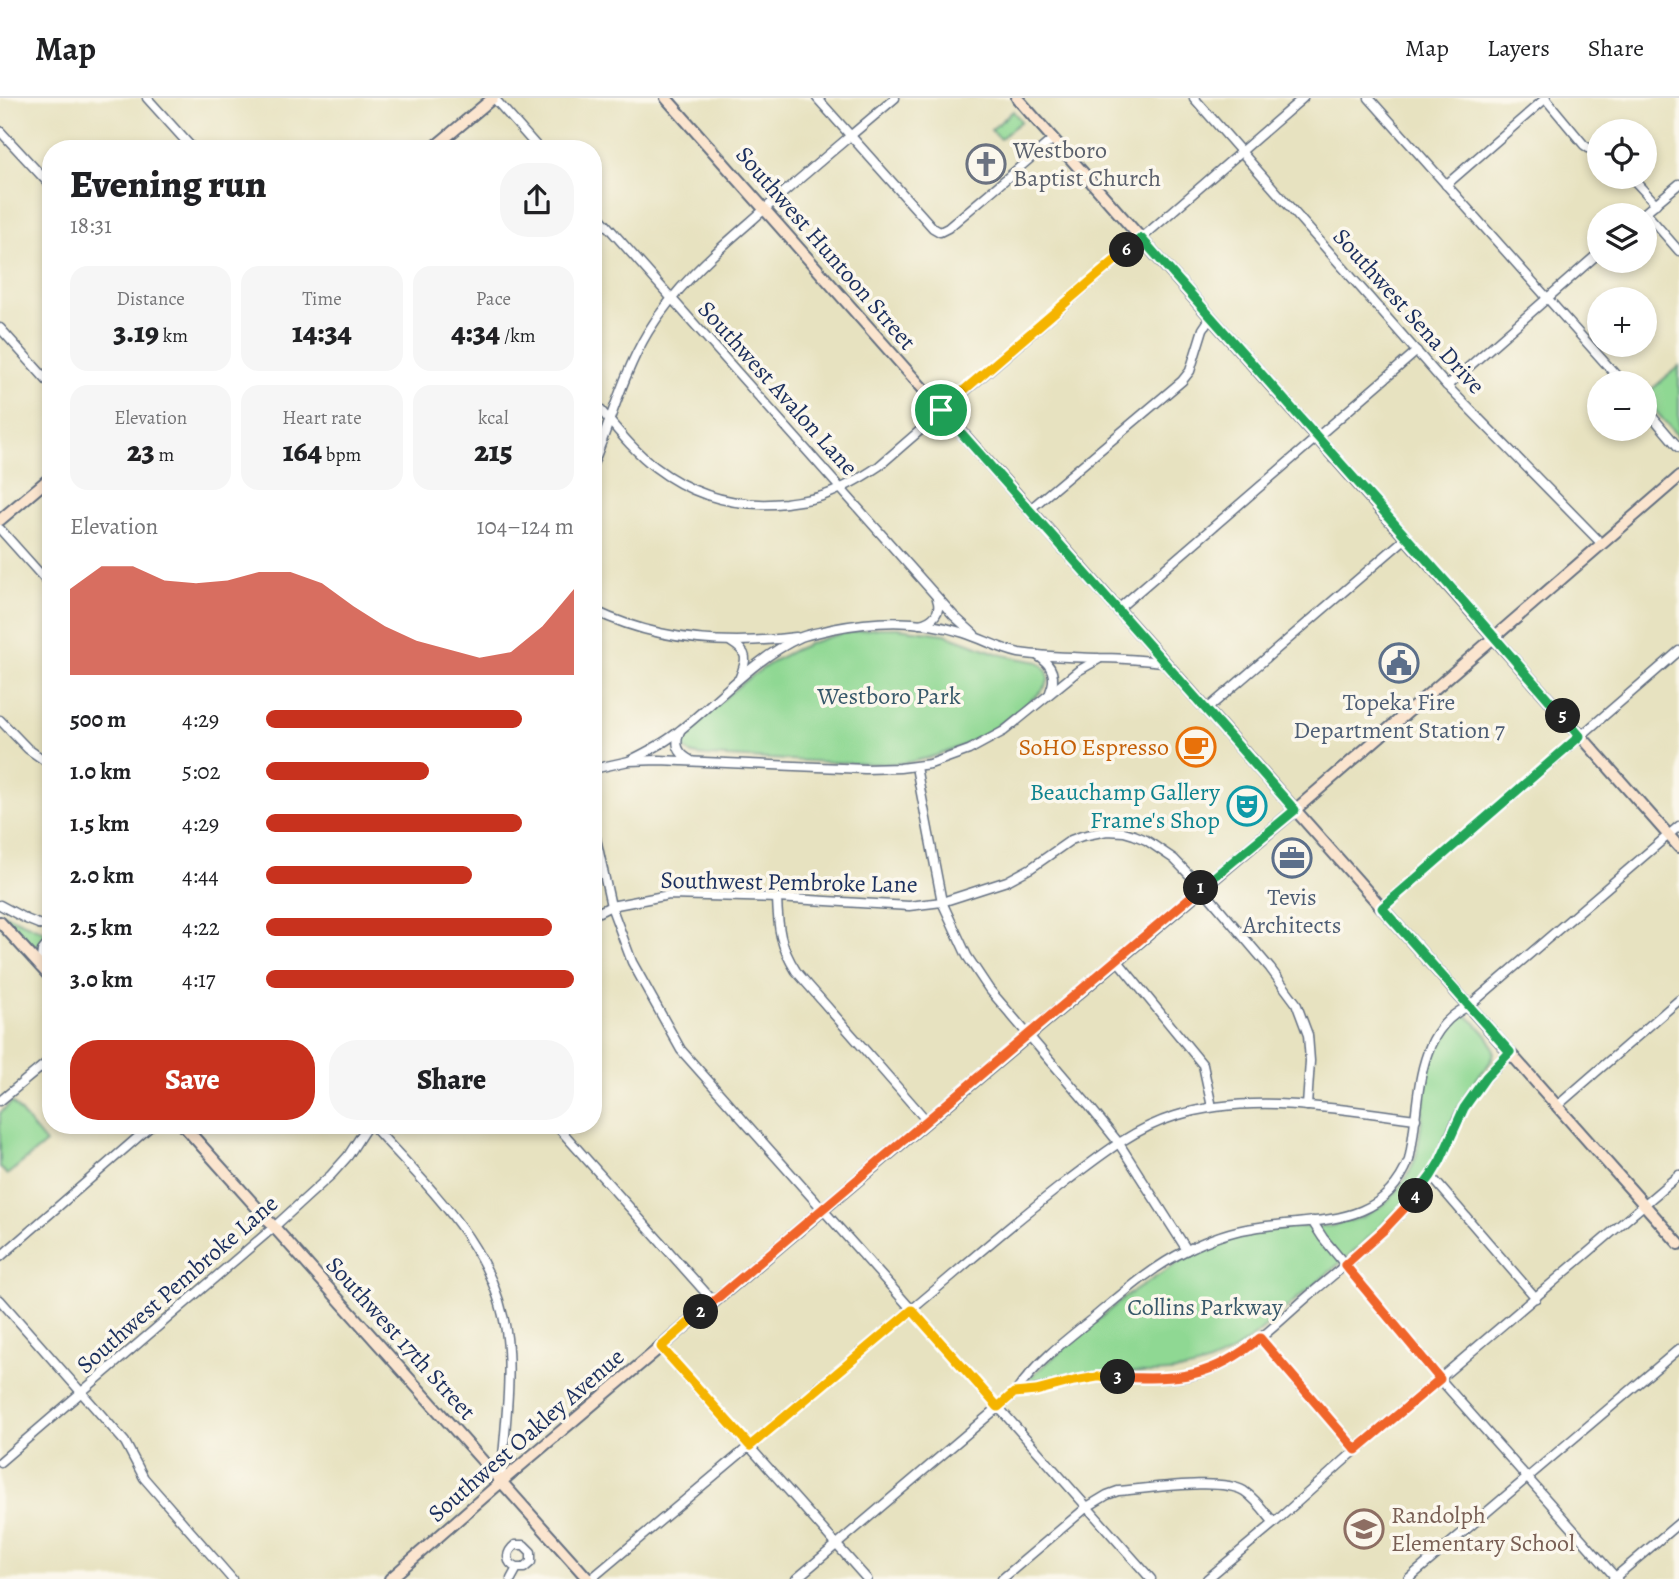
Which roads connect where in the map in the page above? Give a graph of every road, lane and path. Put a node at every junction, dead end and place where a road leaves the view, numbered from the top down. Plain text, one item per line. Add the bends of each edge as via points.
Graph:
1 (147, 98) edge
2 (493, 98) edge
3 (666, 98) edge
4 (817, 98) edge
5 (895, 98) edge
6 (1017, 98) edge
7 (1194, 98) edge
8 (1303, 98) edge
9 (1369, 98) edge
10 (1546, 98) edge
11 (0, 131) edge
12 (851, 136) junction
13 (1053, 139) junction
14 (185, 140) edge
15 (443, 140) edge
16 (531, 140) edge
17 (1587, 147) edge
18 (1241, 151) junction
19 (42, 176) edge
20 (1679, 184) edge
21 (1447, 185) junction
22 (1642, 189) edge
23 (1655, 203) edge
24 (1657, 203) edge
25 (764, 209) junction
26 (602, 220) edge
27 (1657, 228) edge
28 (1141, 238) junction
29 (1679, 251) edge
30 (1587, 263) edge
31 (672, 298) junction
32 (1547, 298) junction
33 (1213, 320) junction
34 (0, 328) edge
35 (1417, 351) junction
36 (1612, 371) edge
37 (42, 375) edge
38 (1447, 386) junction
39 (941, 410) junction
40 (602, 411) edge
41 (611, 421) junction
42 (1657, 422) edge
43 (1317, 438) junction
44 (602, 442) edge
45 (1679, 448) edge
46 (1679, 477) edge
47 (42, 485) edge
48 (842, 488) junction
49 (1029, 510) junction
50 (0, 520) edge
51 (0, 529) edge
52 (1406, 538) junction
53 (1602, 544) junction
54 (42, 576) edge
55 (934, 592) junction
56 (1117, 610) junction
57 (602, 613) edge
58 (919, 624) junction
59 (803, 636) junction
60 (1494, 636) junction
61 (979, 638) junction
62 (731, 642) junction
63 (1679, 651) edge
64 (1037, 655) junction
65 (1102, 658) junction
66 (1163, 662) junction
67 (740, 678) junction
68 (1049, 695) junction
69 (1206, 710) junction
70 (0, 720) edge
71 (680, 731) junction
72 (1580, 736) junction
73 (42, 759) edge
74 (628, 761) junction
75 (692, 762) junction
76 (602, 767) edge
77 (916, 767) junction
78 (1295, 810) junction
79 (1679, 826) edge
80 (1668, 835) junction
81 (1679, 847) edge
82 (602, 866) edge
83 (1202, 888) junction
84 (777, 898) junction
85 (942, 902) junction
86 (0, 905) edge
87 (611, 906) junction
88 (1382, 908) junction
89 (602, 910) edge
90 (0, 922) edge
91 (42, 925) edge
92 (42, 956) edge
93 (1117, 960) junction
94 (40, 967) joint
95 (1679, 1000) edge
96 (1469, 1006) junction
97 (1029, 1035) junction
98 (1510, 1052) junction
99 (42, 1066) edge
100 (0, 1101) edge
101 (1307, 1106) junction
102 (1557, 1106) junction
103 (1212, 1107) junction
104 (1416, 1119) junction
105 (927, 1121) junction
106 (142, 1134) edge
107 (191, 1134) edge
108 (364, 1134) edge
109 (378, 1134) edge
110 (564, 1134) edge
111 (1118, 1142) junction
112 (1679, 1175) edge
113 (1431, 1176) junction
114 (1645, 1205) junction
115 (822, 1209) junction
116 (1312, 1221) junction
117 (274, 1227) junction
118 (1679, 1244) edge
119 (1187, 1250) junction
120 (0, 1257) edge
121 (1345, 1265) junction
122 (1536, 1298) junction
123 (0, 1300) edge
124 (714, 1302) junction
125 (912, 1310) junction
126 (1260, 1338) junction
127 (661, 1347) junction
128 (1679, 1349) edge
129 (1440, 1379) junction
130 (81, 1392) junction
131 (1014, 1393) junction
132 (998, 1407) junction
133 (750, 1446) junction
134 (1356, 1450) junction
135 (0, 1462) edge
136 (1527, 1478) junction
137 (501, 1482) junction
138 (1087, 1507) junction
139 (1274, 1523) junction
140 (1679, 1523) edge
141 (836, 1545) junction
142 (517, 1569) dead end
143 (398, 1578) edge
144 (1615, 1578) edge
145 (232, 1579) edge
146 (511, 1579) edge
147 (590, 1579) edge
148 (796, 1579) edge
149 (867, 1579) edge
150 (1002, 1579) edge
151 (1150, 1579) edge
152 (1207, 1579) edge
153 (1408, 1579) edge

1 - 14 street
2 - 15 main road
2 - 16 street
3 - 25 main road, Southwest Huntoon Street
4 - 12 street
5 - 12 street
6 - 13 main road
7 - 18 street, Southwest Sena Drive
8 - 18 street
9 - 21 street
10 - 17 street
10 - 21 street
11 - 19 street
12 - 13 street via 940,232
12 - 25 street
13 - 28 main road
18 - 28 street
18 - 35 street, Southwest Sena Drive
20 - 24 street
21 - 32 street
22 - 23 street
25 - 31 street
25 - 39 main road, Southwest Huntoon Street
26 - 31 street, Southwest Avalon Lane
27 - 29 street
28 - 33 main road
28 - 39 street
30 - 32 street
31 - 41 street via 628,373
31 - 48 street, Southwest Avalon Lane
32 - 36 street
32 - 38 street
33 - 43 main road
33 - 49 street via 1203,329 1190,371 1182,381
34 - 37 street
35 - 38 street, Southwest Sena Drive
35 - 43 street
38 - 53 street, Southwest Sena Drive
39 - 48 street via 879,466
39 - 49 main road, Southwest Huntoon Street
40 - 41 street
41 - 44 street
41 - 48 street via 656,468 708,495 768,505 821,497
42 - 45 street
43 - 52 main road
43 - 56 street
46 - 53 main road, Southwest Oakley Avenue
47 - 50 main road
48 - 55 street, Southwest Avalon Lane
49 - 56 main road, Southwest Huntoon Street
51 - 54 street
52 - 60 main road
52 - 69 street
53 - 60 main road, Southwest Oakley Avenue
55 - 58 street via 937,614
55 - 61 street, Southwest Avalon Lane
56 - 66 main road, Southwest Huntoon Street
57 - 62 street via 670,635
58 - 59 street via 871,623
58 - 61 street
59 - 62 street
59 - 67 street
60 - 72 main road
60 - 78 main road, Southwest Oakley Avenue
61 - 64 street via 1006,650
62 - 67 street via 744,655
63 - 72 street
64 - 65 street
64 - 68 street via 1054,675
65 - 66 street
65 - 68 street
66 - 69 main road, Southwest Huntoon Street
67 - 71 street
68 - 77 street via 993,737 962,753
69 - 78 main road, Southwest Huntoon Street
70 - 73 street
71 - 74 street
71 - 75 street via 677,747
72 - 80 main road
72 - 88 street
74 - 75 street
74 - 76 street
75 - 77 street
77 - 85 street
78 - 83 main road, Southwest Oakley Avenue
78 - 88 main road, Southwest Huntoon Street
79 - 80 street
80 - 81 main road
80 - 96 street
82 - 87 street
83 - 85 street, Southwest Pembroke Lane via 1154,845 1124,832 1107,831 1071,840 1007,881
83 - 93 main road, Southwest Oakley Avenue
83 - 101 street, Southwest Pembroke Lane via 1296,1003 1308,1035
84 - 85 street, Southwest Pembroke Lane via 909,906
84 - 87 street, Southwest Pembroke Lane via 668,895
84 - 105 street via 782,945 796,971
85 - 97 street via 976,973
86 - 91 street
87 - 89 street, Southwest Pembroke Lane
87 - 115 street via 632,962 681,1050
88 - 96 main road, Southwest Huntoon Street
90 - 94 main road
92 - 94 street
93 - 97 main road, Southwest Oakley Avenue
93 - 103 street via 1203,1065
95 - 102 street
96 - 98 main road, Southwest Huntoon Street
96 - 104 street via 1451,1018 1432,1041
97 - 105 main road, Southwest Oakley Avenue
97 - 111 street
98 - 102 main road, Southwest Huntoon Street
98 - 113 street via 1464,1108
99 - 100 street
101 - 103 street
101 - 104 street
102 - 114 main road, Southwest Huntoon Street
103 - 111 street via 1154,1123
104 - 116 street via 1409,1160 1389,1193 1354,1215
105 - 115 main road, Southwest Oakley Avenue
106 - 120 street
107 - 117 main road, Southwest 17th Street
108 - 117 street, Southwest Pembroke Lane via 331,1175
109 - 137 street via 461,1225 494,1286 508,1356
110 - 124 street
111 - 119 street
111 - 125 street via 1021,1216
112 - 114 street
113 - 121 street via 1392,1222
113 - 122 street
114 - 118 main road, Southwest Huntoon Street
114 - 122 street
115 - 124 main road, Southwest Oakley Avenue
115 - 125 street
116 - 119 street via 1237,1231
116 - 121 street
117 - 130 street, Southwest Pembroke Lane
117 - 137 main road, Southwest 17th Street
119 - 131 street via 1081,1327 1026,1376
121 - 126 street
121 - 129 street
122 - 129 street
123 - 130 street
124 - 127 main road, Southwest Oakley Avenue
125 - 132 street
125 - 133 street
126 - 131 street via 1216,1367 1193,1375 1097,1377
126 - 134 street
127 - 133 street
127 - 137 main road, Southwest Oakley Avenue
128 - 136 street
129 - 134 street
129 - 136 street
130 - 135 street, Southwest Pembroke Lane
130 - 145 street via 125,1441 144,1478
131 - 132 street
132 - 138 street
132 - 141 street
133 - 141 street
133 - 147 street
134 - 139 street
136 - 144 street
136 - 153 street
137 - 143 main road, Southwest Oakley Avenue
137 - 147 main road, Southwest 17th Street
138 - 139 street via 1118,1491 1213,1484 1245,1492
138 - 150 street
138 - 151 street
139 - 152 street
140 - 144 street
141 - 148 street
141 - 149 street
142 - 146 street

